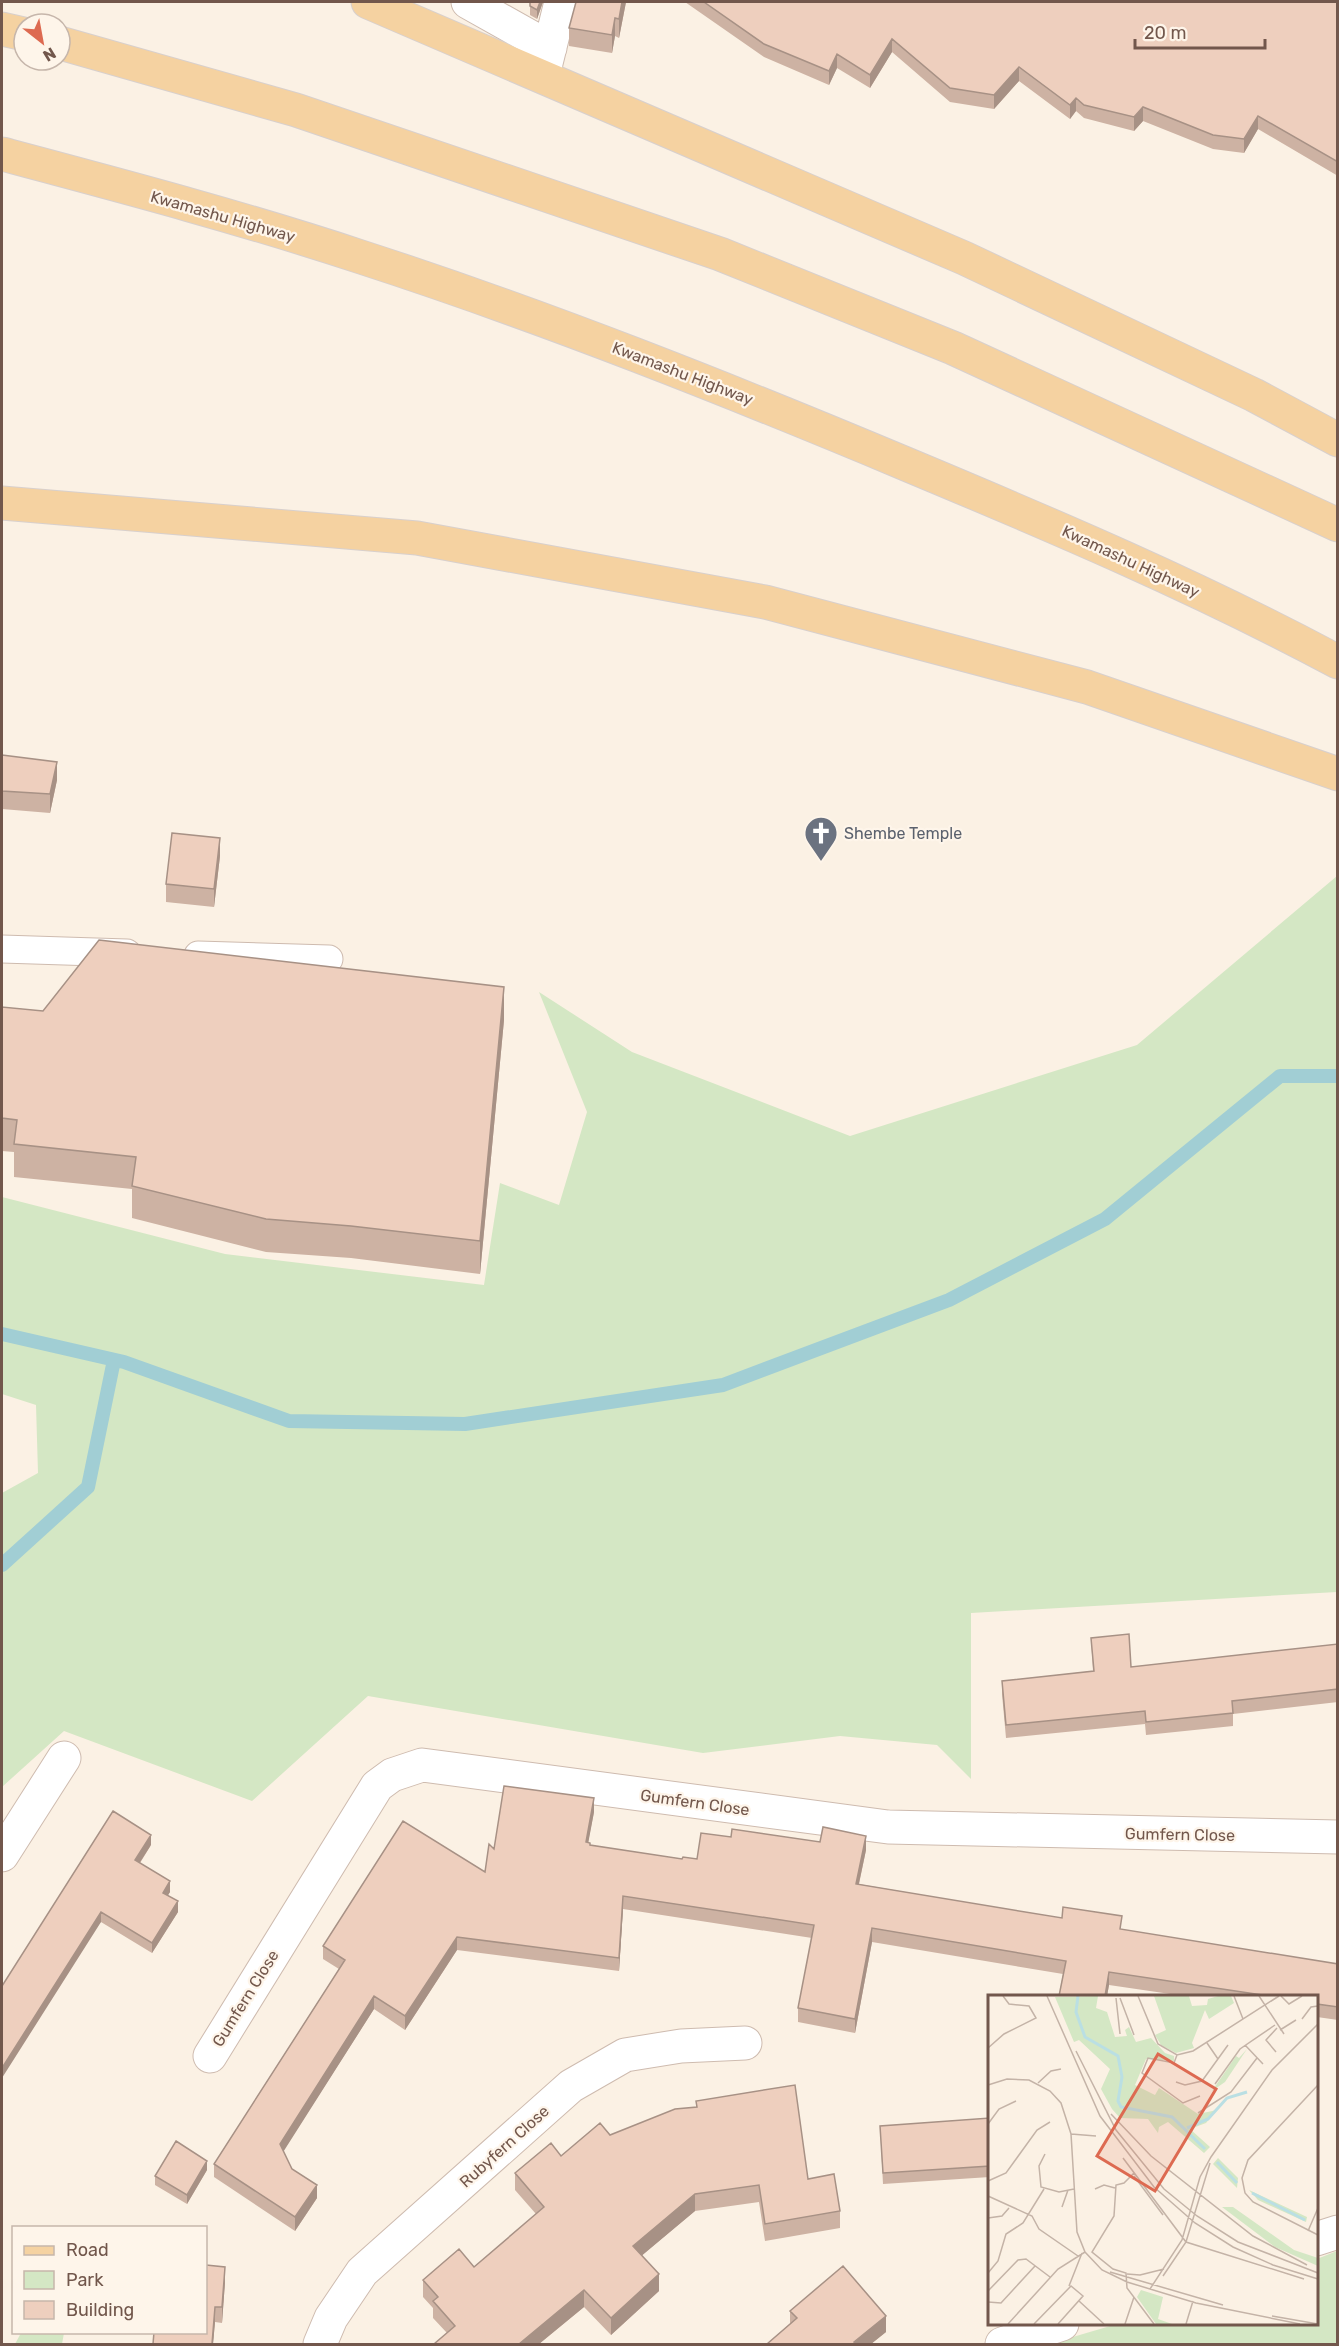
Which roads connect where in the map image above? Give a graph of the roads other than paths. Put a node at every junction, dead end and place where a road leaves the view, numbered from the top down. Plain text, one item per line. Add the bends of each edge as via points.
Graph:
1 (368, 2) edge
2 (468, 2) edge
3 (561, 2) edge
4 (72, 46) edge
5 (546, 62) junction
6 (2, 154) edge
7 (1338, 440) edge
8 (2, 503) edge
9 (1338, 525) edge
10 (1338, 662) edge
11 (1338, 774) edge
12 (2, 949) edge
13 (329, 959) dead end
14 (64, 1758) dead end
15 (1338, 1837) edge
16 (2, 1855) edge
17 (746, 2043) dead end
18 (210, 2056) dead end
19 (1338, 2232) edge
20 (1318, 2239) edge
21 (1059, 2325) edge
22 (320, 2344) edge
23 (1002, 2344) edge

1 - 5 main road
2 - 5 street
3 - 5 street
4 - 9 main road via 296,110 720,254 953,348
5 - 7 main road via 1254,395
6 - 10 main road, Kwamashu Highway via 360,256 610,344 1080,536
8 - 11 main road via 417,538 765,602 1087,687
12 - 13 lane
14 - 16 street
15 - 18 street, Gumfern Close via 888,1827 422,1765 392,1775 377,1786
17 - 22 street, Rubyfern Close via 681,2046 625,2055 571,2086 362,2272 331,2318
19 - 20 street
21 - 23 street

